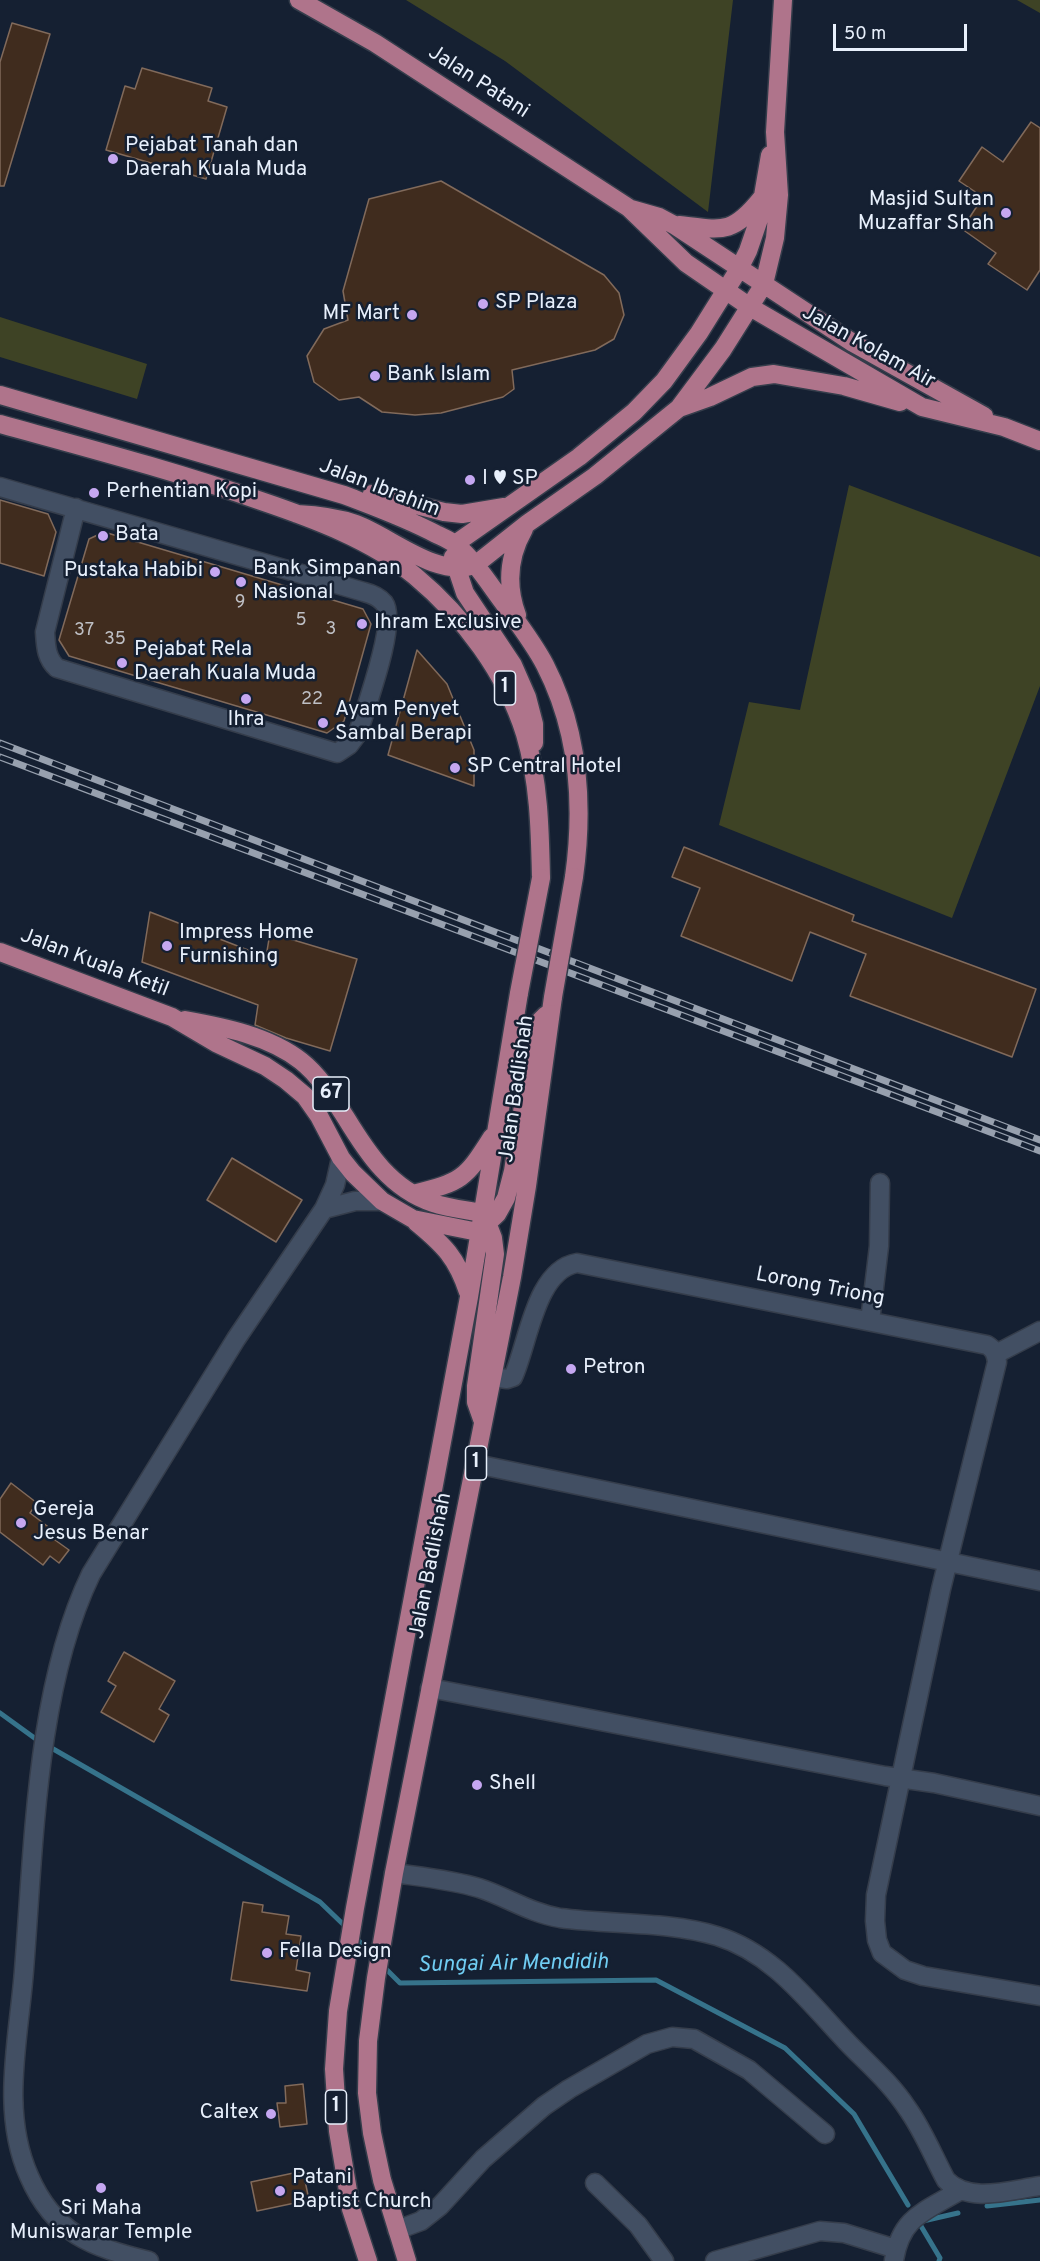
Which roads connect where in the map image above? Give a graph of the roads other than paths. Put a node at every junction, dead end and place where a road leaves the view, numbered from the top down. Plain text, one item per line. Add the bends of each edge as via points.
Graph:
1 (299, 0) edge
2 (783, 0) edge
3 (775, 132) junction
4 (761, 199) junction
5 (629, 208) junction
6 (674, 225) junction
7 (739, 269) junction
8 (764, 284) junction
9 (725, 291) junction
10 (750, 307) junction
11 (0, 395) edge
12 (922, 407) junction
13 (679, 408) junction
14 (0, 424) edge
15 (1004, 427) junction
16 (1040, 441) edge
17 (0, 487) edge
18 (344, 495) junction
19 (509, 506) junction
20 (76, 508) junction
21 (297, 514) junction
22 (528, 523) junction
23 (455, 544) junction
24 (466, 566) junction
25 (523, 630) junction
26 (531, 756) junction
27 (574, 878) joint
28 (0, 952) edge
29 (552, 1003) junction
30 (172, 1017) junction
31 (497, 1127) junction
32 (341, 1158) junction
33 (880, 1183) dead end
34 (413, 1194) junction
35 (382, 1201) junction
36 (324, 1209) junction
37 (412, 1219) junction
38 (483, 1223) junction
39 (469, 1297) junction
40 (870, 1321) junction
41 (1040, 1331) edge
42 (996, 1354) junction
43 (493, 1377) junction
44 (484, 1424) junction
45 (476, 1464) junction
46 (948, 1561) junction
47 (1040, 1581) edge
48 (430, 1688) junction
49 (900, 1779) junction
50 (1040, 1806) edge
51 (394, 1872) junction
52 (1040, 1996) edge
53 (825, 2134) dead end
54 (595, 2183) dead end
55 (1040, 2186) edge
56 (959, 2191) junction
57 (397, 2230) junction
58 (895, 2255) edge
59 (149, 2261) edge
60 (368, 2261) edge
61 (407, 2261) edge
62 (664, 2261) edge
63 (715, 2261) edge

1 - 5 main road, Jalan Patani via 375,43
2 - 3 main road
3 - 4 main road
3 - 8 main road via 779,195 775,238
4 - 6 main road via 747,216 729,227
4 - 7 main road via 755,232
5 - 6 main road, Jalan Patani
5 - 9 main road, Jalan Patani via 687,263
6 - 7 main road, Jalan Patani
7 - 8 main road, Jalan Patani
7 - 9 main road
8 - 10 main road
8 - 15 main road, Jalan Kolam Air via 853,343
9 - 10 main road, Jalan Patani
9 - 19 main road via 664,381 634,412
10 - 12 main road, Jalan Kolam Air
10 - 13 main road
11 - 18 main road, Jalan Ibrahim / 1
12 - 13 main road via 844,386 774,374 752,377
12 - 15 main road, Jalan Kolam Air
13 - 22 main road via 595,476
14 - 21 main road, 1 via 223,488
15 - 16 main road, Jalan Kolam Air
17 - 20 street
18 - 19 main road via 371,494 462,514
18 - 23 main road, Jalan Ibrahim / 1
19 - 23 main road
20 - 20 street via 377,597 385,604 388,625 358,733 349,745 337,753 57,668 46,648 45,632
21 - 24 main road via 329,516 356,524 427,560
21 - 26 main road, 1 via 373,548 415,576 437,597 489,659 515,707
22 - 24 main road
22 - 25 main road via 514,546 509,576 513,604
23 - 24 main road, Jalan Ibrahim / 1
24 - 25 main road, Jalan Ibrahim / 1
24 - 26 main road via 465,593 513,665 527,697 535,739
25 - 27 main road, Jalan Ibrahim / 1 via 553,683 571,735 580,809
26 - 31 main road, Jalan Badlishah / 1, bridge via 540,827 541,878
27 - 29 main road, Jalan Badlishah / 1, bridge
28 - 30 main road, Jalan Kuala Ketil / 67
29 - 38 main road via 533,1040 506,1198 497,1214
29 - 43 main road, Jalan Badlishah / 1 via 527,1186
30 - 32 main road, Jalan Kuala Ketil / 67 via 286,1080 320,1116
30 - 34 main road, Jalan Kuala Ketil / 67 via 221,1026 278,1047 300,1061 331,1094 379,1166
31 - 34 main road via 464,1176
31 - 38 main road, Jalan Badlishah / 1
32 - 35 main road, Jalan Kuala Ketil / 67
32 - 36 street
33 - 40 street via 877,1272
34 - 38 main road, Jalan Kuala Ketil / 67
35 - 36 street
35 - 37 main road, Jalan Kuala Ketil / 67
36 - 59 street via 231,1348 92,1574 64,1649 51,1709 32,1856 12,2108 19,2150 42,2201 70,2232 92,2245
37 - 38 main road, Jalan Kuala Ketil / 67
37 - 39 main road via 447,1248
38 - 39 main road, Jalan Badlishah / 1
38 - 44 main road via 493,1238 494,1267 476,1386 476,1402
39 - 60 main road, Jalan Badlishah / 1 via 354,1908 335,2041 338,2131 351,2209
40 - 42 street, Lorong Triong via 987,1345
40 - 43 street, Lorong Triong via 577,1263 553,1276 534,1315 513,1377
41 - 42 street
42 - 46 street
43 - 44 main road, Jalan Badlishah / 1
44 - 45 main road, Jalan Badlishah / 1
45 - 46 street
45 - 48 main road, Jalan Badlishah / 1
46 - 47 street
46 - 49 street
48 - 49 street
48 - 51 main road, Jalan Badlishah / 1
49 - 50 street
49 - 52 street via 876,1895 875,1921 882,1953 905,1970 923,1976
51 - 56 street via 474,1887 559,1918 719,1936 758,1955 810,2000 897,2092 946,2180
51 - 57 main road, Jalan Badlishah / 1 via 368,2041 367,2093 382,2180
53 - 57 street via 749,2070 694,2039 672,2037 647,2044 544,2106 483,2159 440,2206 421,2221
54 - 62 street via 638,2225
55 - 56 street via 994,2193
56 - 58 street via 908,2224
57 - 61 main road, Jalan Badlishah / 1
58 - 63 street via 844,2233 820,2231

